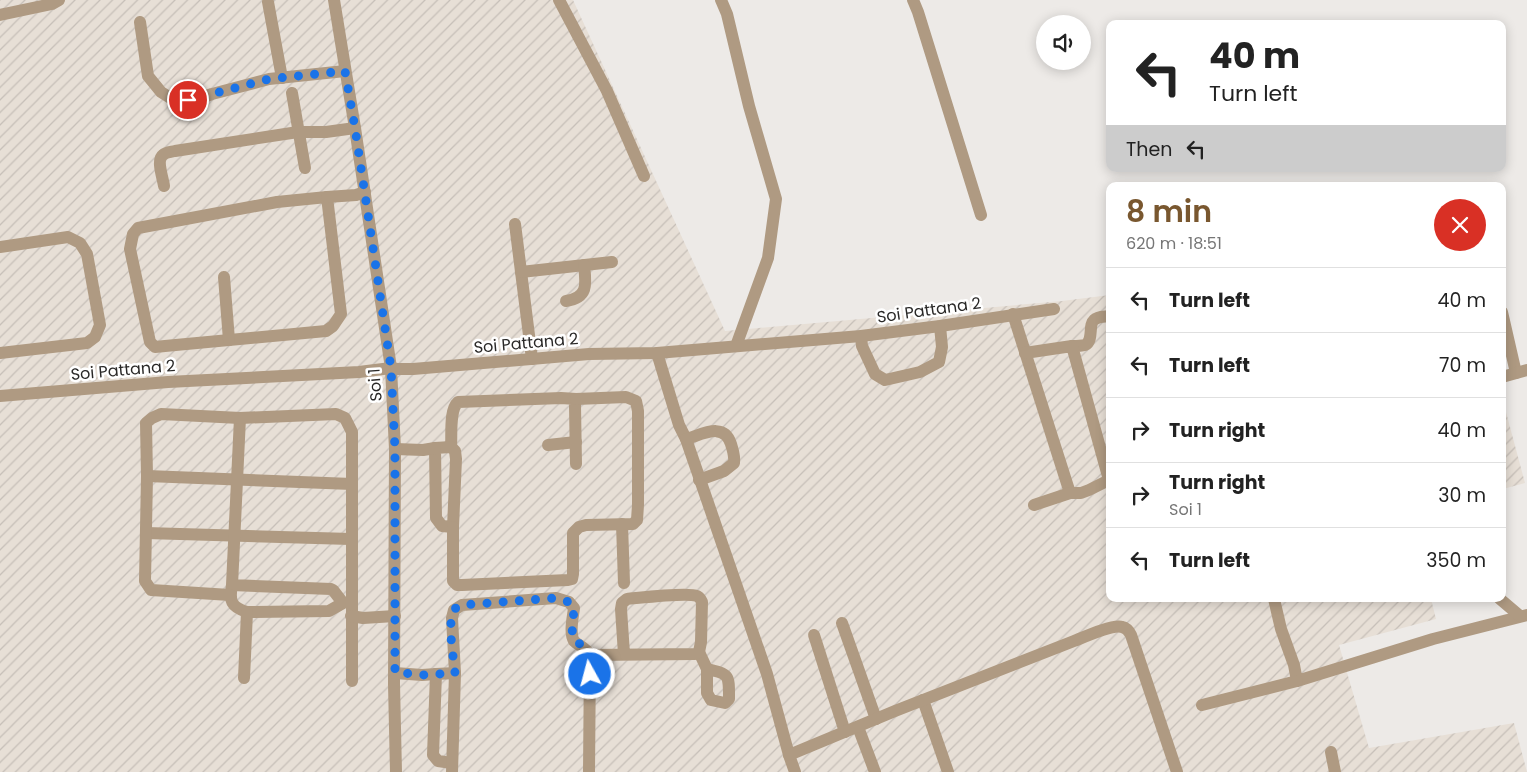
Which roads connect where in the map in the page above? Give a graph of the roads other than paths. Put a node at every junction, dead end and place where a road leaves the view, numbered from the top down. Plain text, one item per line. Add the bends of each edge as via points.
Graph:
1 (59, 0) edge
2 (334, 0) edge
3 (559, 0) edge
4 (721, 0) edge
5 (913, 0) edge
6 (268, 2) dead end
7 (0, 15) edge
8 (140, 22) dead end
9 (345, 71) junction
10 (282, 78) junction
11 (292, 93) dead end
12 (355, 128) junction
13 (298, 132) junction
14 (305, 168) dead end
15 (644, 176) dead end
16 (164, 186) dead end
17 (364, 192) junction
18 (327, 197) junction
19 (980, 215) dead end
20 (515, 224) dead end
21 (0, 247) edge
22 (612, 262) dead end
23 (584, 265) junction
24 (521, 272) junction
25 (224, 277) dead end
26 (566, 301) dead end
27 (1054, 309) dead end
28 (1106, 317) edge
29 (1014, 319) junction
30 (1506, 324) edge
31 (940, 326) junction
32 (861, 336) junction
33 (229, 340) junction
34 (736, 346) junction
35 (1072, 346) junction
36 (0, 353) edge
37 (657, 353) junction
38 (1025, 353) junction
39 (532, 359) junction
40 (391, 368) junction
41 (1522, 371) edge
42 (1506, 376) edge
43 (0, 396) edge
44 (576, 399) junction
45 (240, 418) junction
46 (690, 438) junction
47 (576, 442) junction
48 (548, 445) dead end
49 (451, 447) junction
50 (435, 448) junction
51 (395, 449) junction
52 (576, 464) dead end
53 (1106, 469) edge
54 (147, 476) junction
55 (704, 478) junction
56 (236, 480) junction
57 (1106, 482) edge
58 (352, 484) junction
59 (1070, 493) junction
60 (1034, 505) dead end
61 (622, 524) junction
62 (454, 527) junction
63 (146, 533) junction
64 (234, 536) junction
65 (351, 539) junction
66 (624, 583) dead end
67 (231, 590) junction
68 (1275, 602) edge
69 (1504, 602) edge
70 (348, 603) junction
71 (247, 612) junction
72 (351, 616) junction
73 (395, 616) junction
74 (1523, 616) edge
75 (842, 622) dead end
76 (814, 635) dead end
77 (698, 652) junction
78 (624, 654) junction
79 (590, 655) junction
80 (707, 669) dead end
81 (395, 672) junction
82 (455, 673) junction
83 (436, 674) junction
84 (244, 678) dead end
85 (352, 681) dead end
86 (1298, 681) junction
87 (923, 700) junction
88 (1202, 705) dead end
89 (876, 719) junction
90 (858, 727) junction
91 (846, 732) junction
92 (1331, 752) dead end
93 (794, 753) junction
94 (452, 767) edge
95 (396, 772) edge
96 (590, 772) edge
97 (795, 772) edge
98 (875, 772) edge
99 (948, 772) edge
100 (1178, 772) edge
101 (1335, 772) edge

1 - 7 street
2 - 9 street, Soi 1
3 - 15 street via 607,91
4 - 34 street via 776,199 768,258
5 - 19 street
6 - 10 street
8 - 10 street via 148,76 161,92 172,99 201,98
9 - 10 street
9 - 12 street, Soi 1
11 - 13 street
12 - 13 street
12 - 17 street, Soi 1
13 - 14 street
13 - 16 street via 164,154 160,157
17 - 18 street
17 - 40 street, Soi 1
18 - 33 street via 341,314 333,326 326,331
18 - 33 street via 277,202 138,228 133,234 130,249 150,342 155,347
20 - 24 street
21 - 36 street via 68,237 80,243 87,254 100,325 95,338 87,343
22 - 23 street
23 - 24 street
23 - 26 street via 586,285 583,293 579,298
24 - 39 street
25 - 33 street
27 - 29 street, Soi Pattana 2
28 - 35 street via 1093,321 1087,344
29 - 31 street, Soi Pattana 2
29 - 38 street
30 - 41 street
31 - 32 street, Soi Pattana 2
31 - 32 street via 942,347 939,362 920,372 885,380 875,374 862,346
32 - 34 street, Soi Pattana 2
34 - 37 street, Soi Pattana 2
35 - 38 street
35 - 53 street
37 - 39 street, Soi Pattana 2
37 - 46 street via 679,425
38 - 59 street
39 - 40 street, Soi Pattana 2
40 - 43 street, Soi Pattana 2
40 - 51 street, Soi 1
41 - 42 street
44 - 47 street
44 - 49 street via 458,402 452,411
44 - 61 street via 626,397 636,401 637,520 633,524
45 - 54 street via 161,414 152,418 146,424
45 - 56 street
45 - 58 street via 336,414 345,418 352,432
46 - 55 street
46 - 55 street via 714,430 730,438 734,463 724,471
47 - 48 street
47 - 52 street
49 - 50 street
49 - 62 street via 456,459
50 - 51 street
50 - 62 street via 436,518 442,526
51 - 73 street, Soi 1
54 - 56 street
54 - 63 street
55 - 93 street
56 - 58 street
56 - 64 street
57 - 59 street via 1089,490
58 - 65 street
59 - 60 street
61 - 62 street via 586,525 573,533 572,579 462,585 453,581
61 - 66 street
63 - 64 street
63 - 67 street via 145,582 151,590
64 - 65 street
64 - 67 street
65 - 70 street
67 - 70 street via 331,589
67 - 71 street via 234,605
68 - 86 street
69 - 74 street
70 - 71 street via 329,611
70 - 72 street
71 - 84 street
72 - 73 street
72 - 85 street
73 - 81 street, Soi 1
74 - 86 street via 1433,639
75 - 89 street
76 - 91 street
77 - 78 street via 684,655
77 - 78 street via 702,602 693,595 622,603
77 - 80 street
78 - 79 street
79 - 82 street via 574,640 574,608 563,599 462,605 454,610 452,618
79 - 96 street
81 - 83 street
81 - 95 street, Soi 1
82 - 83 street
82 - 94 street
83 - 94 street via 433,755
86 - 88 street
87 - 89 street
87 - 99 street
87 - 100 street via 1096,632 1125,627 1131,635
89 - 90 street
90 - 91 street
90 - 98 street
91 - 93 street
92 - 101 street
93 - 97 street

